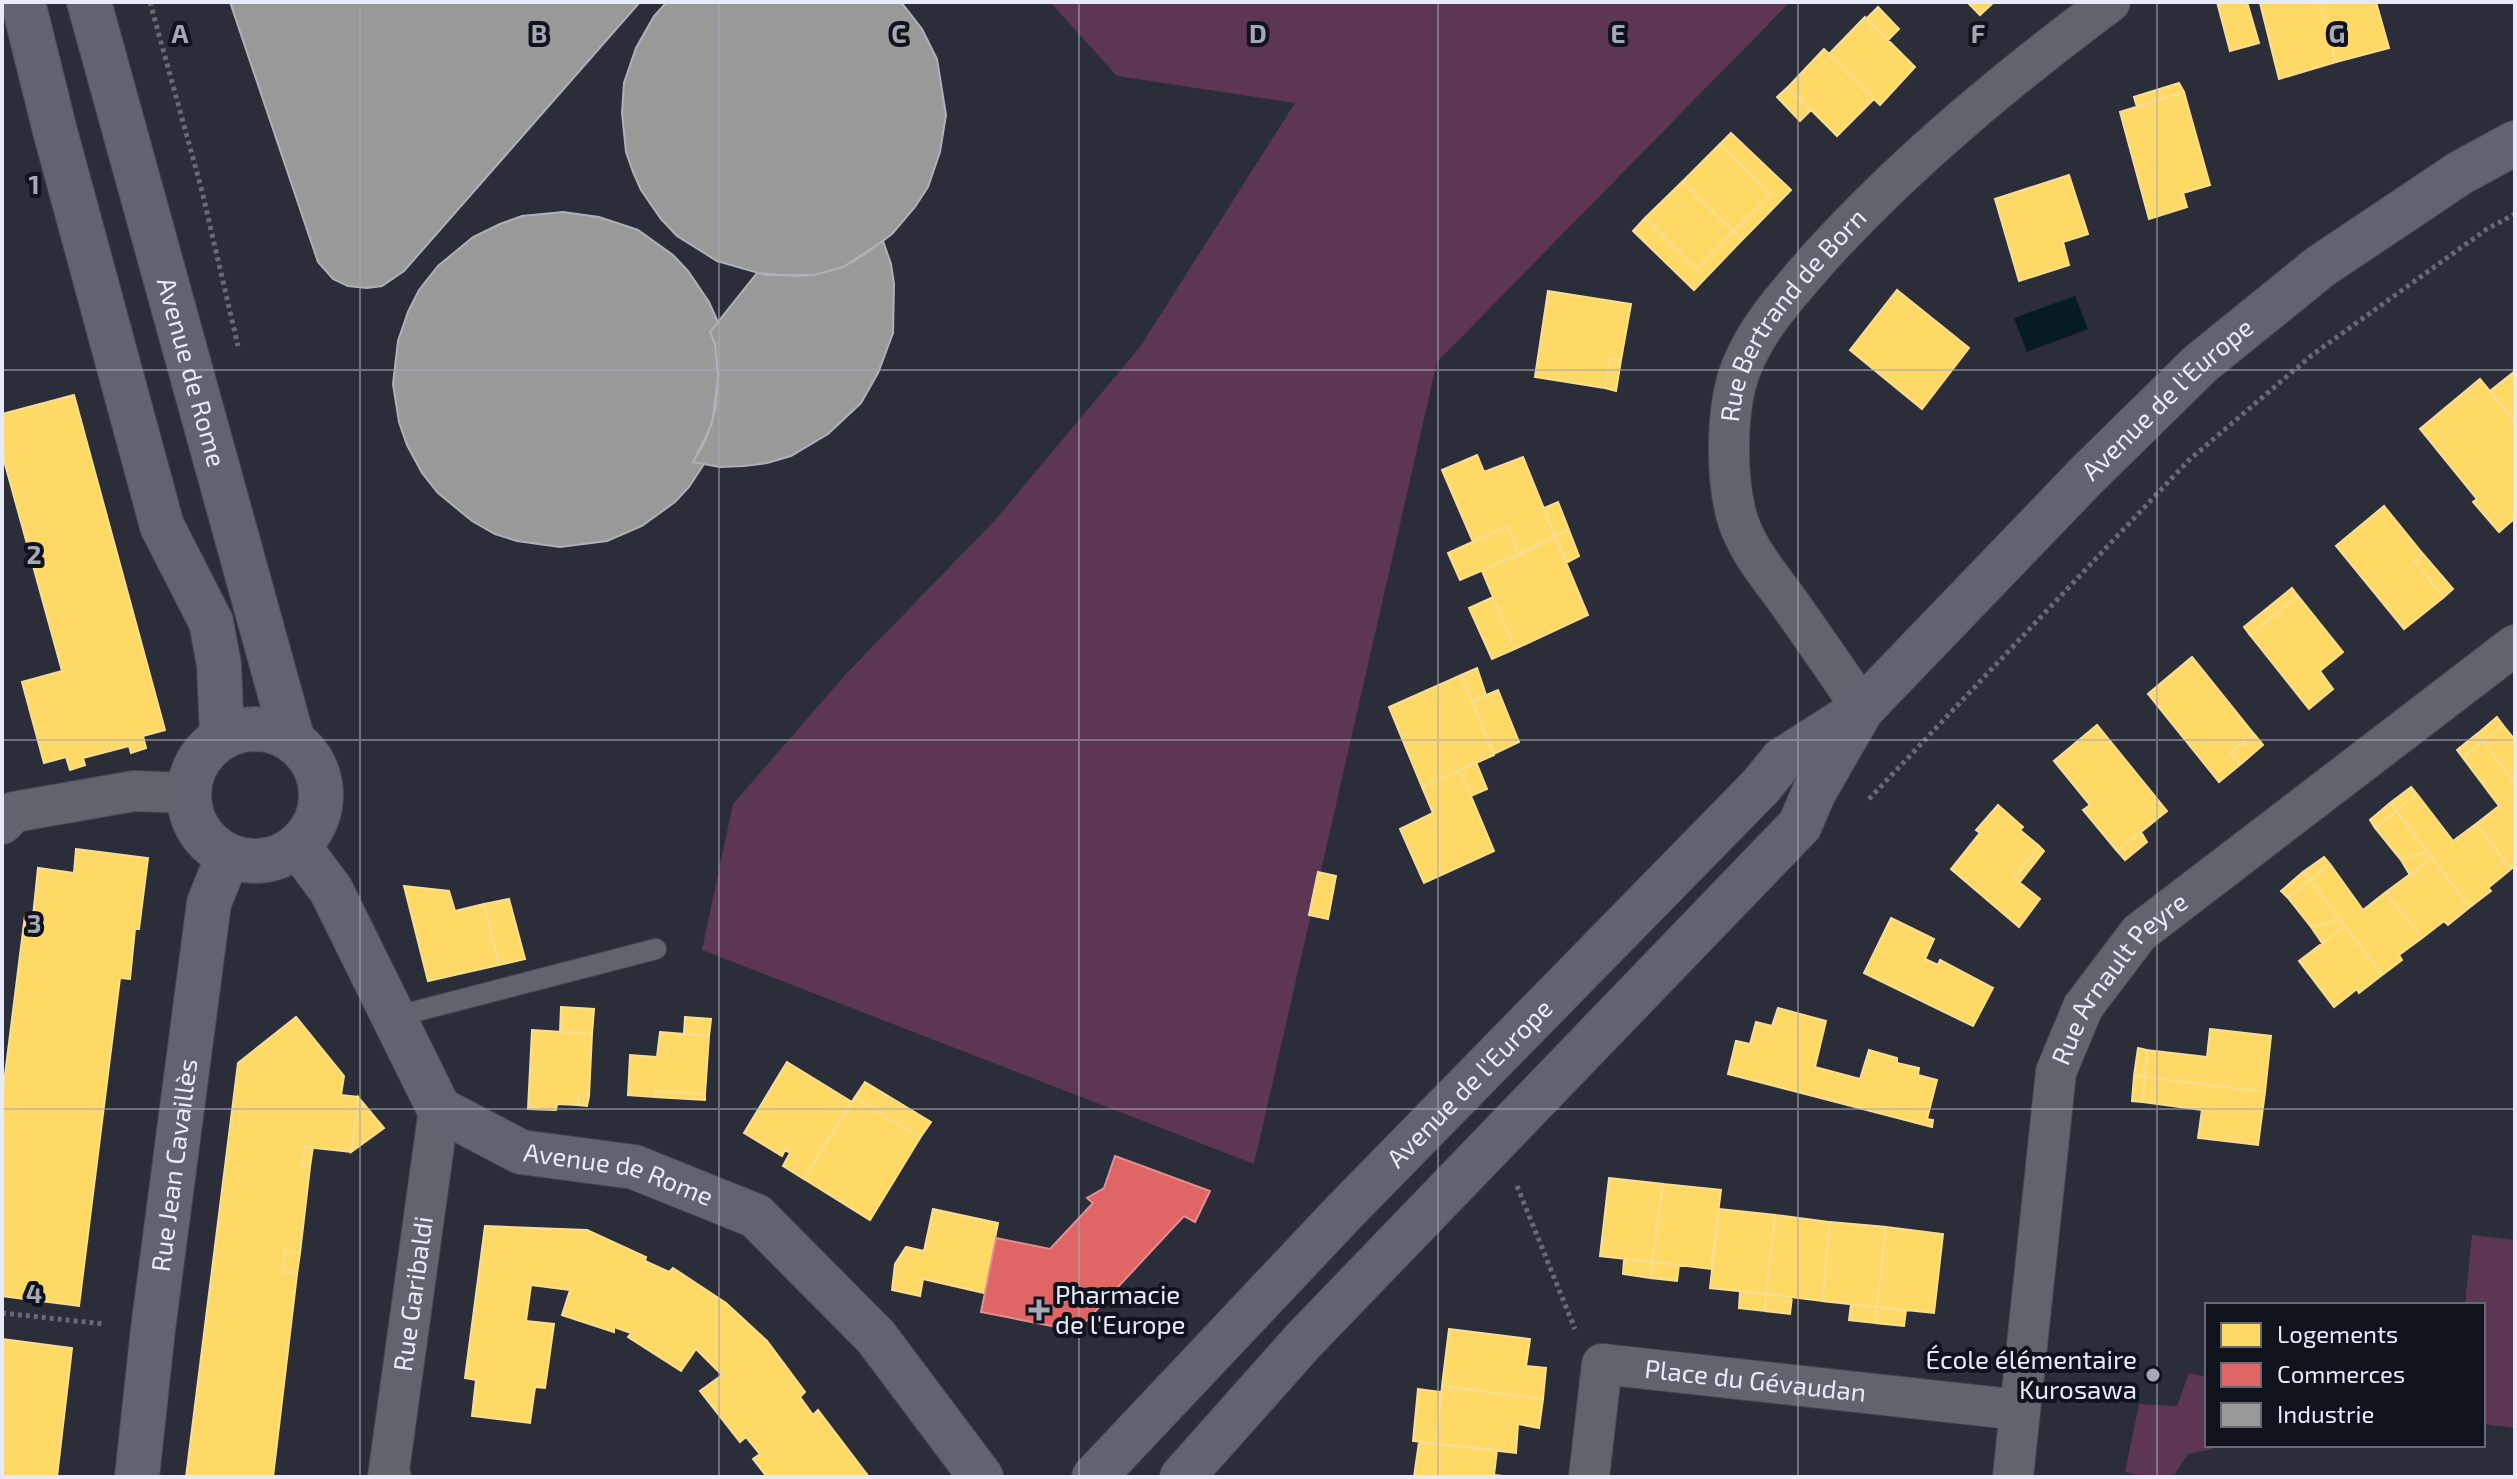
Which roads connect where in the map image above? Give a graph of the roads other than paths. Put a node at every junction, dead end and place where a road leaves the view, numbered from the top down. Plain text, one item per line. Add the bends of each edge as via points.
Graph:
1 (23, 2) edge
2 (89, 2) edge
3 (2110, 2) edge
4 (2515, 143) edge
5 (2515, 645) edge
6 (1862, 709) junction
7 (222, 737) junction
8 (293, 741) junction
9 (188, 793) junction
10 (2, 824) edge
11 (298, 846) junction
12 (228, 856) junction
13 (656, 949) dead end
14 (394, 1017) junction
15 (439, 1109) junction
16 (2020, 1410) junction
17 (137, 1477) edge
18 (391, 1477) edge
19 (981, 1477) edge
20 (1094, 1477) edge
21 (1182, 1477) edge
22 (1589, 1477) edge
23 (2013, 1477) edge

1 - 7 main road via 162,526 211,622
2 - 8 main road, Avenue de Rome
3 - 6 street, Rue Bertrand de Born via 1925,152 1848,226 1771,312 1741,367 1729,463 1735,511 1751,549
4 - 6 main road, Avenue de l'Europe via 2460,173 2321,266 2200,364
5 - 16 street, Rue Arnault Peyre via 2139,933 2083,1007 2056,1072
6 - 20 main road, Avenue de l'Europe via 1782,760
6 - 21 main road, Avenue de l'Europe via 1800,825 1303,1341
7 - 8 main road via 258,728
7 - 9 main road via 204,751 192,771
8 - 11 main road via 317,769 321,790 319,811
9 - 10 street via 134,791 14,812
9 - 12 main road via 199,831
11 - 12 main road via 265,861
11 - 14 main road via 331,890
12 - 17 main road, Rue Jean Cavaillès via 209,903
13 - 14 lane
14 - 15 main road
15 - 18 street, Rue Garibaldi
15 - 19 main road, Avenue de Rome via 521,1152 634,1167 756,1216 876,1337
16 - 22 street, Place du Gévaudan via 1602,1364
16 - 23 street, Rue Arnault Peyre

